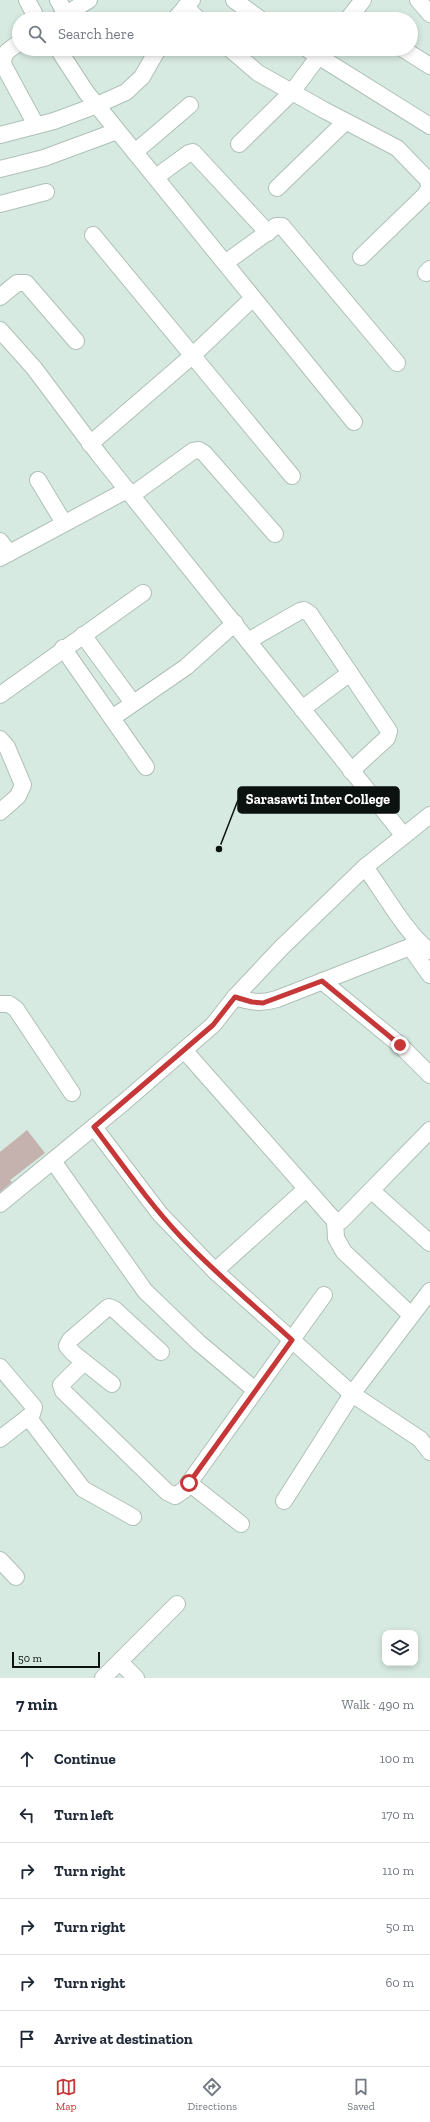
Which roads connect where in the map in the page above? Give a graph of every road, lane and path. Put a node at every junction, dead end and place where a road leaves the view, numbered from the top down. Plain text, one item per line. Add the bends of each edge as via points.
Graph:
1 (27, 0) edge
2 (58, 0) edge
3 (89, 0) edge
4 (234, 0) edge
5 (363, 0) edge
6 (418, 0) edge
7 (33, 12) edge
8 (61, 12) edge
9 (70, 12) edge
10 (250, 12) edge
11 (356, 12) edge
12 (430, 14) edge
13 (12, 48) edge
14 (63, 56) edge
15 (154, 56) edge
16 (238, 56) edge
17 (314, 56) edge
18 (325, 56) edge
19 (414, 56) edge
20 (430, 66) edge
21 (292, 92) junction
22 (98, 105) junction
23 (190, 105) dead end
24 (345, 122) junction
25 (36, 126) junction
26 (430, 126) edge
27 (117, 131) junction
28 (0, 135) edge
29 (240, 144) dead end
30 (135, 152) junction
31 (0, 169) edge
32 (156, 177) junction
33 (277, 188) dead end
34 (46, 192) dead end
35 (0, 204) edge
36 (268, 232) junction
37 (93, 235) dead end
38 (361, 257) dead end
39 (225, 264) junction
40 (0, 297) edge
41 (253, 298) junction
42 (0, 330) edge
43 (76, 341) dead end
44 (192, 356) junction
45 (397, 363) dead end
46 (354, 422) dead end
47 (90, 444) junction
48 (292, 476) dead end
49 (38, 480) dead end
50 (129, 492) junction
51 (64, 523) junction
52 (274, 534) dead end
53 (3, 550) edge
54 (143, 593) dead end
55 (235, 624) junction
56 (83, 635) junction
57 (248, 641) junction
58 (63, 648) junction
59 (350, 673) junction
60 (0, 695) edge
61 (134, 703) junction
62 (302, 709) junction
63 (112, 718) junction
64 (6, 748) edge
65 (146, 767) dead end
66 (351, 771) junction
67 (0, 812) edge
68 (430, 815) edge
69 (404, 836) junction
70 (365, 867) junction
71 (420, 947) edge
72 (430, 975) edge
73 (322, 981) junction
74 (235, 997) junction
75 (0, 1004) edge
76 (184, 1050) junction
77 (430, 1075) edge
78 (72, 1093) dead end
79 (94, 1127) junction
80 (430, 1130) edge
81 (53, 1161) junction
82 (306, 1189) junction
83 (372, 1191) junction
84 (0, 1204) edge
85 (335, 1221) junction
86 (430, 1243) edge
87 (215, 1271) junction
88 (430, 1291) edge
89 (324, 1295) dead end
90 (411, 1315) junction
91 (292, 1340) junction
92 (161, 1352) dead end
93 (84, 1362) junction
94 (2, 1373) edge
95 (112, 1384) dead end
96 (255, 1390) junction
97 (352, 1394) junction
98 (28, 1417) junction
99 (0, 1439) edge
100 (430, 1452) edge
101 (189, 1483) junction
102 (284, 1501) dead end
103 (133, 1517) dead end
104 (241, 1524) dead end
105 (0, 1560) edge
106 (16, 1577) dead end
107 (178, 1604) dead end
108 (120, 1662) junction
109 (103, 1678) edge
110 (136, 1678) edge

1 - 7 street
2 - 8 street
3 - 9 street
4 - 10 street
5 - 11 street
6 - 12 street
13 - 25 street via 3,57 4,66
14 - 22 street via 86,92
15 - 22 street via 134,86
16 - 21 street via 258,73
17 - 21 street
18 - 26 street
19 - 20 street
21 - 24 street
21 - 29 street
22 - 25 street
22 - 27 street
23 - 30 street
24 - 33 street
24 - 38 street via 397,148 427,179 430,187 425,195
25 - 28 street
27 - 30 street
27 - 31 street via 44,158
30 - 32 street
32 - 36 street via 193,152
32 - 39 street
34 - 35 street
36 - 39 street
36 - 45 street via 278,226 284,227
37 - 44 street
39 - 41 street
40 - 43 street via 18,283 26,283
41 - 44 street
41 - 46 street
42 - 47 street via 34,368
44 - 47 street
44 - 48 street
47 - 50 street
49 - 51 street
50 - 51 street
50 - 52 street via 199,450
50 - 55 street
51 - 53 street
54 - 56 street
55 - 57 street
55 - 61 street via 186,667
56 - 58 street
56 - 61 street
57 - 59 street via 304,610 310,614
57 - 62 street
58 - 60 street
58 - 63 street
59 - 62 street
59 - 66 street via 389,731 387,738
61 - 63 street
62 - 66 street
63 - 65 street
64 - 67 street via 23,785 18,796
66 - 69 street
68 - 69 street
69 - 70 street
70 - 71 street
70 - 74 street
71 - 72 street
71 - 73 street
73 - 74 street via 263,1003
73 - 77 street via 400,1045
74 - 76 street via 213,1025
75 - 78 street via 9,1004 16,1010
76 - 79 street
76 - 82 street
79 - 81 street
79 - 87 street via 160,1214
80 - 83 street
81 - 84 street
81 - 96 street via 145,1291 198,1342
82 - 85 street
82 - 87 street
83 - 85 street via 341,1221
83 - 86 street
85 - 90 street via 336,1238 344,1252
87 - 91 street
88 - 90 street
89 - 91 street
90 - 97 street
91 - 96 street
91 - 97 street
92 - 93 street via 109,1307 68,1343 70,1350
93 - 95 street
93 - 101 street via 61,1385 63,1391 167,1492 175,1496
94 - 98 street via 34,1407
96 - 101 street
97 - 100 street via 420,1439
97 - 102 street
98 - 99 street
98 - 103 street via 83,1488
101 - 104 street
105 - 106 street
107 - 108 street
108 - 109 street
108 - 110 street

